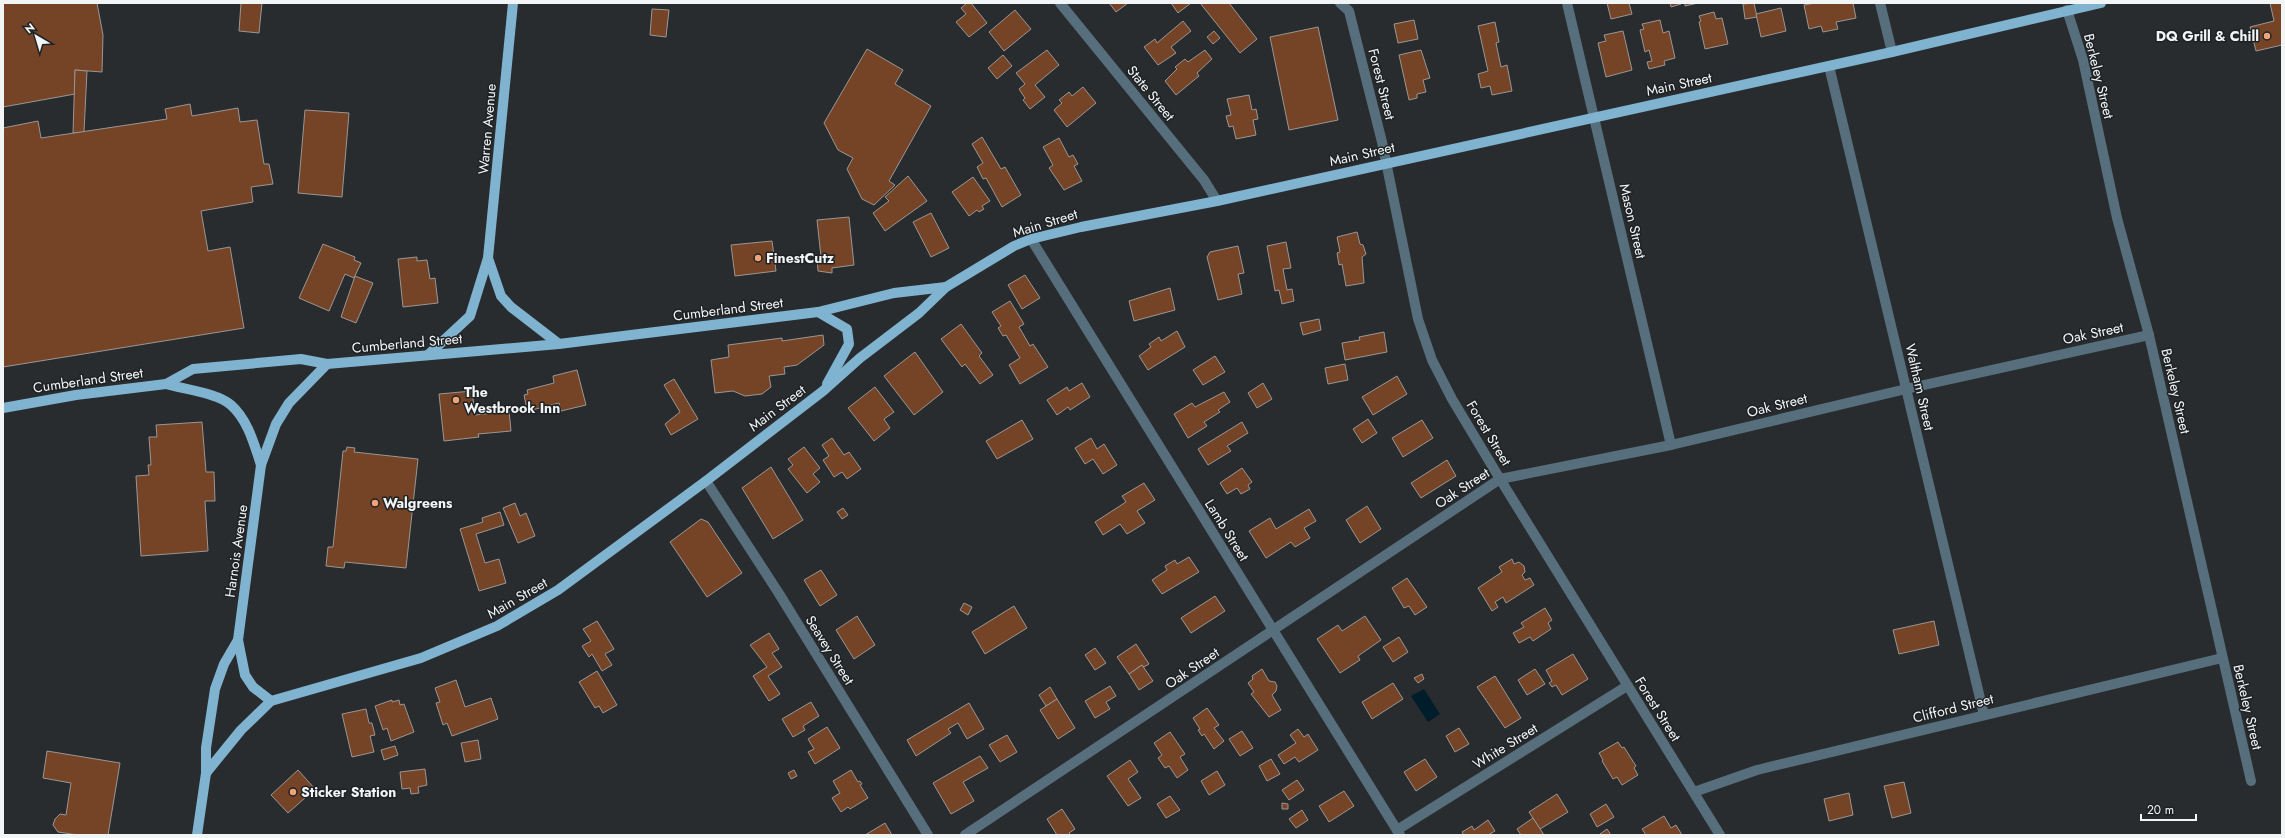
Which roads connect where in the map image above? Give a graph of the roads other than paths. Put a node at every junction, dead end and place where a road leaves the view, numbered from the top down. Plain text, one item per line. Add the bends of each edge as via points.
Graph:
1 (513, 3) edge
2 (1060, 3) edge
3 (1340, 3) edge
4 (1567, 3) edge
5 (1880, 3) edge
6 (2100, 3) edge
7 (1349, 7) edge
8 (2067, 10) junction
9 (1892, 52) junction
10 (1829, 66) junction
11 (1595, 117) junction
12 (1387, 162) junction
13 (1217, 201) junction
14 (1031, 239) junction
15 (488, 258) junction
16 (946, 287) junction
17 (818, 312) junction
18 (2149, 335) junction
19 (559, 344) junction
20 (428, 355) junction
21 (327, 364) junction
22 (166, 384) junction
23 (1906, 389) junction
24 (823, 391) junction
25 (3, 408) edge
26 (1671, 445) junction
27 (261, 465) junction
28 (1500, 480) junction
29 (706, 481) junction
30 (1274, 630) junction
31 (238, 640) junction
32 (2222, 658) junction
33 (1627, 686) junction
34 (271, 701) junction
35 (1984, 715) junction
36 (206, 773) junction
37 (2251, 781) dead end
38 (1694, 792) junction
39 (1399, 833) edge
40 (197, 835) edge
41 (928, 835) edge
42 (965, 835) edge
43 (1720, 835) edge

1 - 15 main road, Warren Avenue
2 - 13 street, State Street via 1204,180
3 - 7 street, Forest Street
4 - 11 street, Mason Street
5 - 9 street
6 - 8 main road, Main Street
7 - 12 street, Forest Street
8 - 9 main road, Main Street
8 - 18 street, Berkeley Street via 2083,60 2117,218
9 - 10 main road, Main Street
10 - 11 main road, Main Street
10 - 23 street, Waltham Street
11 - 12 main road, Main Street
11 - 26 street, Mason Street
12 - 13 main road, Main Street
12 - 28 street, Forest Street via 1418,319 1432,360
13 - 14 main road, Main Street
14 - 16 main road, Main Street via 1014,246
14 - 30 street, Lamb Street
15 - 19 main road, Warren Avenue via 501,296 511,307
15 - 20 main road, Warren Avenue via 470,316
16 - 17 main road, Cumberland Street via 894,293
16 - 24 main road, Main Street via 919,313 860,358
17 - 19 main road, Cumberland Street
17 - 24 main road via 847,329 849,344
18 - 23 street, Oak Street
18 - 32 street, Berkeley Street
19 - 20 main road, Cumberland Street
20 - 21 main road, Cumberland Street
21 - 22 main road, Cumberland Street via 301,359 193,369
21 - 27 main road, Harnois Avenue via 289,403 276,424
22 - 25 main road, Cumberland Street via 76,395
22 - 27 main road, Harnois Avenue via 217,397 231,404 251,432
23 - 26 street, Oak Street
23 - 35 street, Waltham Street
24 - 29 main road, Main Street
26 - 28 street, Oak Street
27 - 31 main road, Harnois Avenue
28 - 30 street, Oak Street
28 - 33 street, Forest Street
29 - 34 main road, Main Street via 558,590 497,626 421,658
29 - 41 street, Seavey Street via 782,598
30 - 39 street, Lamb Street
30 - 42 street, Oak Street
31 - 34 main road, Harnois Avenue via 245,675 253,687
31 - 36 main road, Harnois Avenue via 224,664 216,690 206,748
32 - 35 street, Clifford Street
32 - 37 street, Berkeley Street
33 - 38 street, Forest Street
33 - 39 street, White Street
34 - 36 main road, Main Street via 241,730
35 - 38 street, Clifford Street via 1757,770
36 - 40 main road
38 - 43 street, Forest Street

